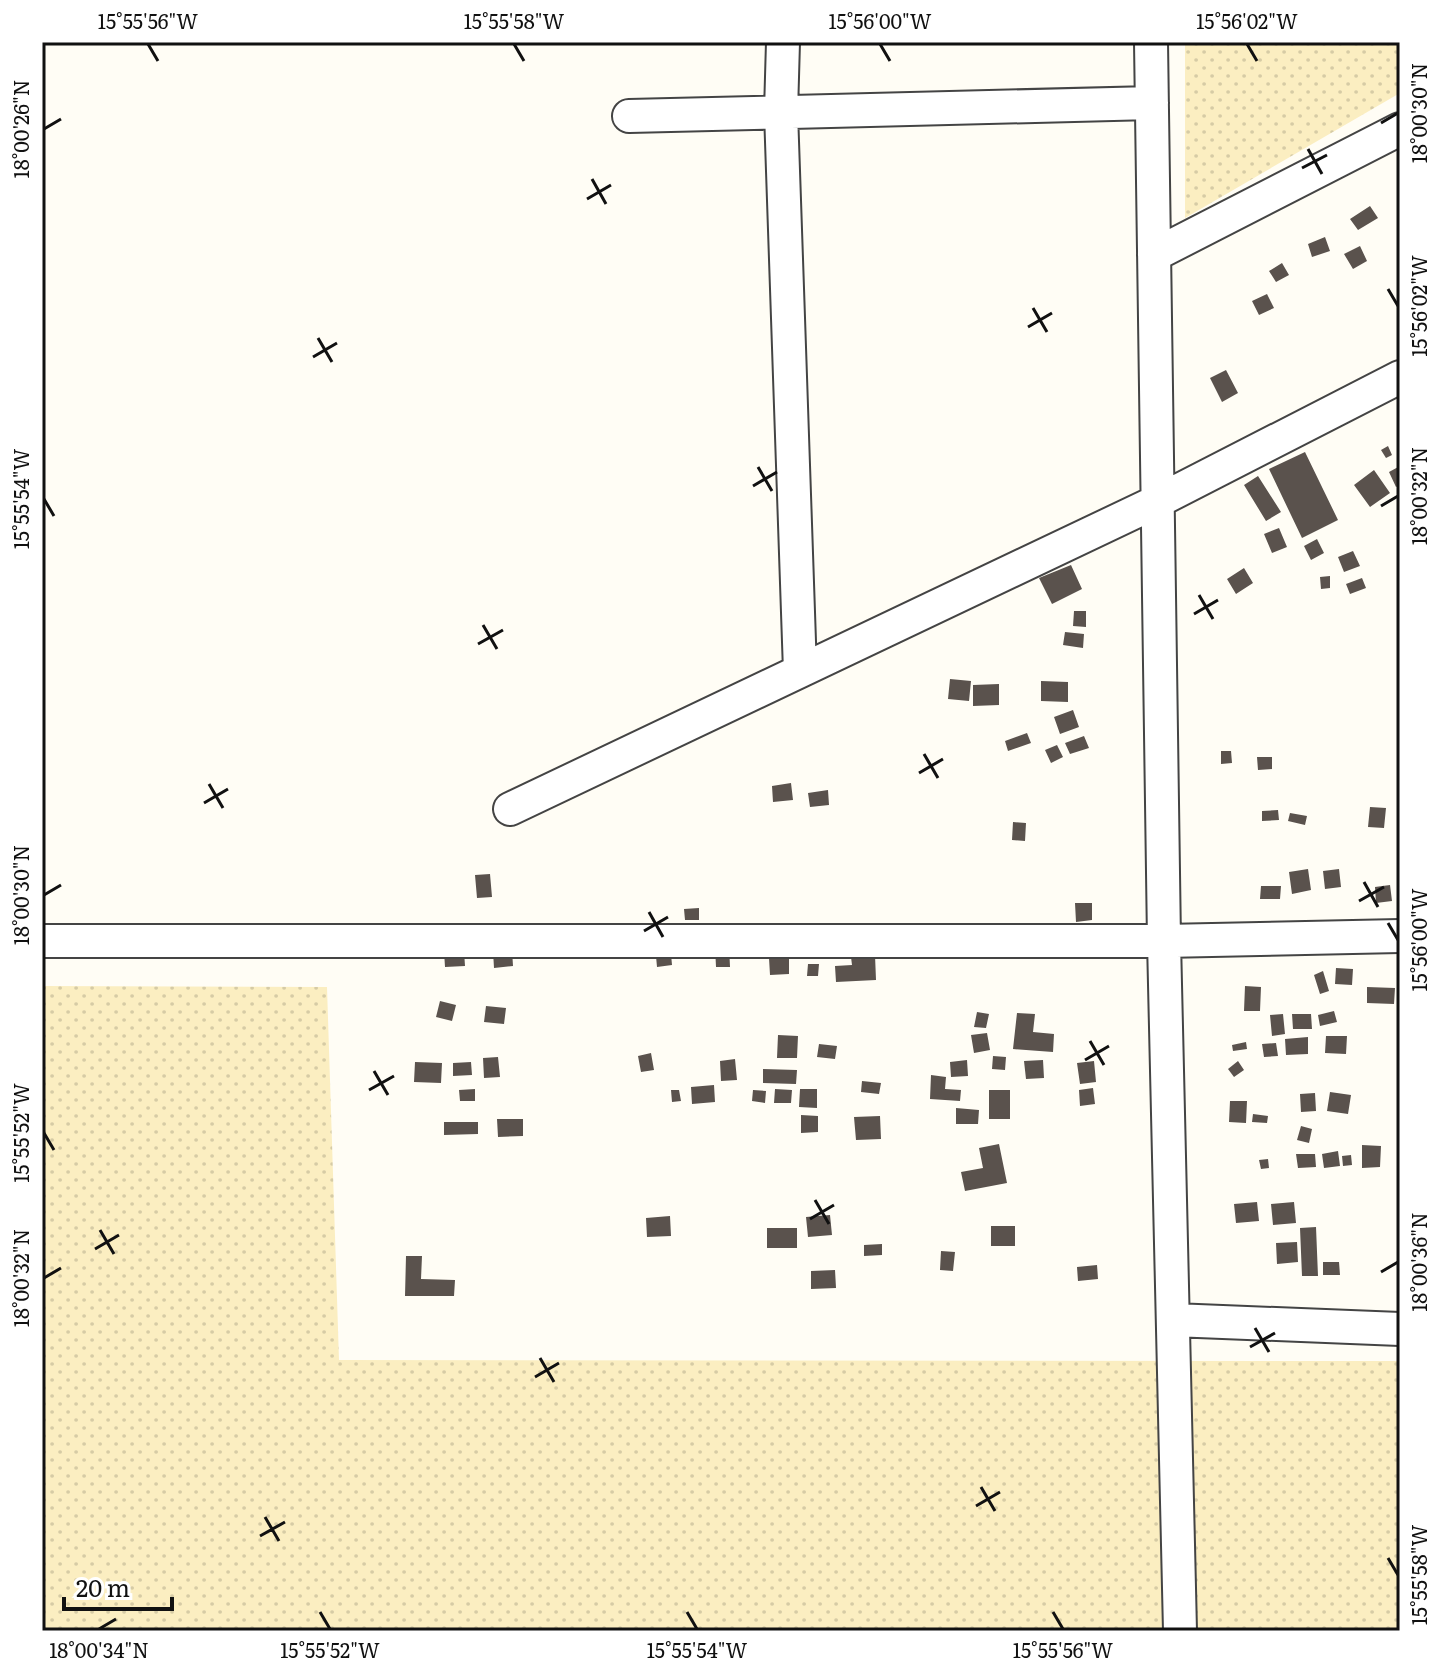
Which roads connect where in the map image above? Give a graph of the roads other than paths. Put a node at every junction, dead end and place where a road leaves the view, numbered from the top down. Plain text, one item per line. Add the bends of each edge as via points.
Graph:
1 (783, 42) edge
2 (1151, 42) edge
3 (1152, 103) junction
4 (781, 112) junction
5 (629, 116) dead end
6 (1400, 129) edge
7 (1154, 255) junction
8 (1400, 377) edge
9 (1158, 501) junction
10 (800, 671) junction
11 (510, 809) dead end
12 (1400, 936) edge
13 (42, 941) edge
14 (1164, 941) junction
15 (1173, 1320) junction
16 (1400, 1329) edge
17 (1180, 1631) edge

1 - 4 street
2 - 3 street
3 - 4 street
3 - 7 street
4 - 5 street
4 - 10 street
6 - 7 street
7 - 9 street
8 - 9 street
9 - 10 street
9 - 14 street
10 - 11 street
12 - 14 street
13 - 14 street
14 - 15 street
15 - 16 street
15 - 17 street

